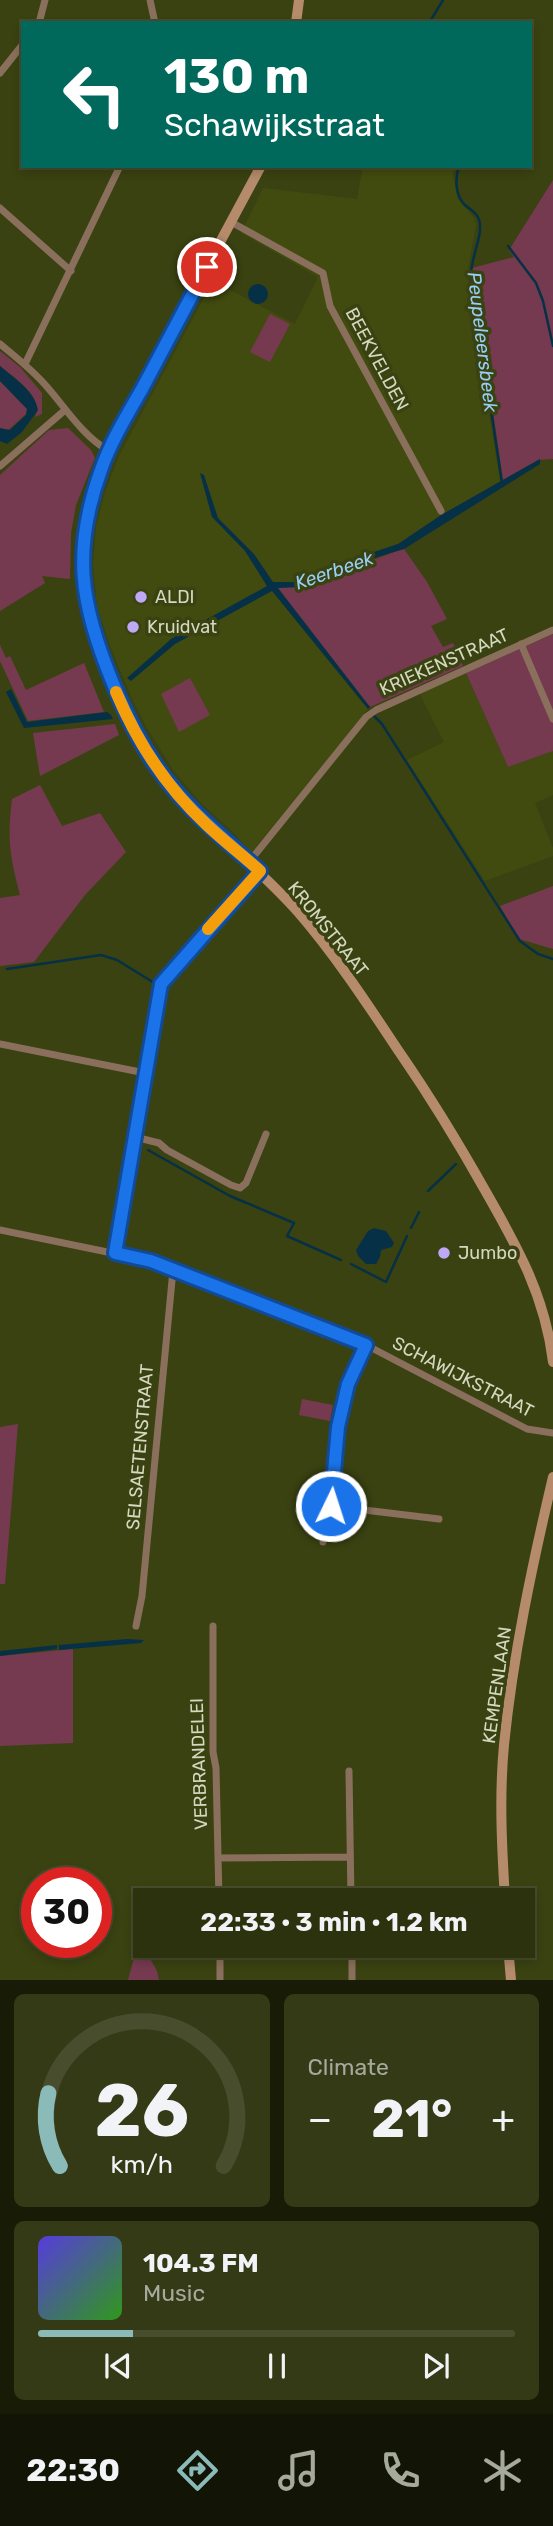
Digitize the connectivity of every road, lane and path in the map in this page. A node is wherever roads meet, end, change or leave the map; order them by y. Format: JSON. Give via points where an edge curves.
{"nodes":[{"id":1,"x":45,"y":0,"type":"edge"},
{"id":2,"x":150,"y":0,"type":"edge"},
{"id":3,"x":299,"y":0,"type":"edge"},
{"id":4,"x":40,"y":21,"type":"edge"},
{"id":5,"x":155,"y":21,"type":"edge"},
{"id":6,"x":296,"y":21,"type":"edge"},
{"id":7,"x":21,"y":47,"type":"edge"},
{"id":8,"x":0,"y":73,"type":"edge"},
{"id":9,"x":119,"y":168,"type":"edge"},
{"id":10,"x":260,"y":168,"type":"edge"},
{"id":11,"x":0,"y":208,"type":"edge"},
{"id":12,"x":232,"y":222,"type":"junction"},
{"id":13,"x":71,"y":271,"type":"junction"},
{"id":14,"x":0,"y":344,"type":"edge"},
{"id":15,"x":25,"y":364,"type":"junction"},
{"id":16,"x":65,"y":410,"type":"junction"},
{"id":17,"x":109,"y":451,"type":"junction"},
{"id":18,"x":0,"y":466,"type":"edge"},
{"id":19,"x":441,"y":511,"type":"dead end"},
{"id":20,"x":553,"y":630,"type":"edge"},
{"id":21,"x":521,"y":644,"type":"junction"},
{"id":22,"x":553,"y":719,"type":"edge"},
{"id":23,"x":249,"y":862,"type":"junction"},
{"id":24,"x":260,"y":871,"type":"junction"},
{"id":25,"x":0,"y":1044,"type":"edge"},
{"id":26,"x":145,"y":1073,"type":"junction"},
{"id":27,"x":267,"y":1134,"type":"dead end"},
{"id":28,"x":135,"y":1137,"type":"junction"},
{"id":29,"x":0,"y":1230,"type":"edge"},
{"id":30,"x":115,"y":1253,"type":"junction"},
{"id":31,"x":173,"y":1270,"type":"junction"},
{"id":32,"x":552,"y":1343,"type":"edge"},
{"id":33,"x":366,"y":1345,"type":"junction"},
{"id":34,"x":553,"y":1362,"type":"edge"},
{"id":35,"x":553,"y":1433,"type":"edge"},
{"id":36,"x":553,"y":1477,"type":"edge"},
{"id":37,"x":331,"y":1506,"type":"junction"},
{"id":38,"x":439,"y":1519,"type":"dead end"},
{"id":39,"x":323,"y":1542,"type":"dead end"},
{"id":40,"x":136,"y":1626,"type":"dead end"},
{"id":41,"x":213,"y":1626,"type":"dead end"},
{"id":42,"x":349,"y":1771,"type":"dead end"},
{"id":43,"x":351,"y":1857,"type":"junction"},
{"id":44,"x":218,"y":1858,"type":"junction"},
{"id":45,"x":219,"y":1888,"type":"edge"},
{"id":46,"x":351,"y":1888,"type":"edge"},
{"id":47,"x":504,"y":1888,"type":"edge"},
{"id":48,"x":219,"y":1958,"type":"edge"},
{"id":49,"x":352,"y":1958,"type":"edge"},
{"id":50,"x":509,"y":1958,"type":"edge"},
{"id":51,"x":220,"y":1980,"type":"edge"},
{"id":52,"x":352,"y":1980,"type":"edge"},
{"id":53,"x":512,"y":1980,"type":"edge"}],
"edges":[{"from":1,"to":4,"type":"street"},
{"from":2,"to":5,"type":"street"},
{"from":3,"to":6,"type":"main road"},
{"from":7,"to":8,"type":"street"},
{"from":9,"to":13,"type":"street"},
{"from":10,"to":12,"type":"main road","name":"KROMSTRAAT"},
{"from":11,"to":13,"type":"street"},
{"from":12,"to":17,"type":"main road","name":"KROMSTRAAT"},
{"from":12,"to":19,"type":"street","name":"BEEKVELDEN","via":[[323,273],[330,306]]},
{"from":13,"to":15,"type":"street"},
{"from":14,"to":15,"type":"street"},
{"from":15,"to":16,"type":"street"},
{"from":16,"to":17,"type":"street"},
{"from":16,"to":18,"type":"street"},
{"from":17,"to":23,"type":"main road","name":"KROMSTRAAT","via":[[89,507],[82,550],[84,593],[99,651],[159,770],[205,823]]},
{"from":20,"to":21,"type":"street","name":"KRIEKENSTRAAT"},
{"from":21,"to":22,"type":"street"},
{"from":21,"to":23,"type":"street","name":"KRIEKENSTRAAT","via":[[366,718]]},
{"from":23,"to":24,"type":"main road","name":"KROMSTRAAT"},
{"from":24,"to":26,"type":"street","via":[[161,984]]},
{"from":24,"to":32,"type":"main road","name":"KROMSTRAAT","via":[[338,963],[463,1151],[523,1256]]},
{"from":25,"to":26,"type":"street"},
{"from":26,"to":28,"type":"street"},
{"from":27,"to":28,"type":"street","via":[[247,1183],[240,1188],[159,1143]]},
{"from":28,"to":30,"type":"street"},
{"from":29,"to":30,"type":"street","name":"SCHAWIJKSTRAAT"},
{"from":30,"to":31,"type":"street","name":"SCHAWIJKSTRAAT"},
{"from":31,"to":33,"type":"street","name":"SCHAWIJKSTRAAT"},
{"from":31,"to":40,"type":"street","name":"SELSAETENSTRAAT"},
{"from":32,"to":34,"type":"main road"},
{"from":33,"to":35,"type":"street","name":"SCHAWIJKSTRAAT","via":[[527,1429]]},
{"from":33,"to":37,"type":"street","via":[[348,1384],[338,1427]]},
{"from":36,"to":47,"type":"main road","name":"KEMPENLAAN","via":[[527,1590],[504,1748]]},
{"from":37,"to":38,"type":"street"},
{"from":37,"to":39,"type":"street"},
{"from":41,"to":44,"type":"street","name":"VERBRANDELEI"},
{"from":42,"to":43,"type":"street"},
{"from":43,"to":44,"type":"street"},
{"from":43,"to":46,"type":"street"},
{"from":44,"to":45,"type":"street","name":"VERBRANDELEI"},
{"from":48,"to":51,"type":"street"},
{"from":49,"to":52,"type":"street"},
{"from":50,"to":53,"type":"main road"}]}
